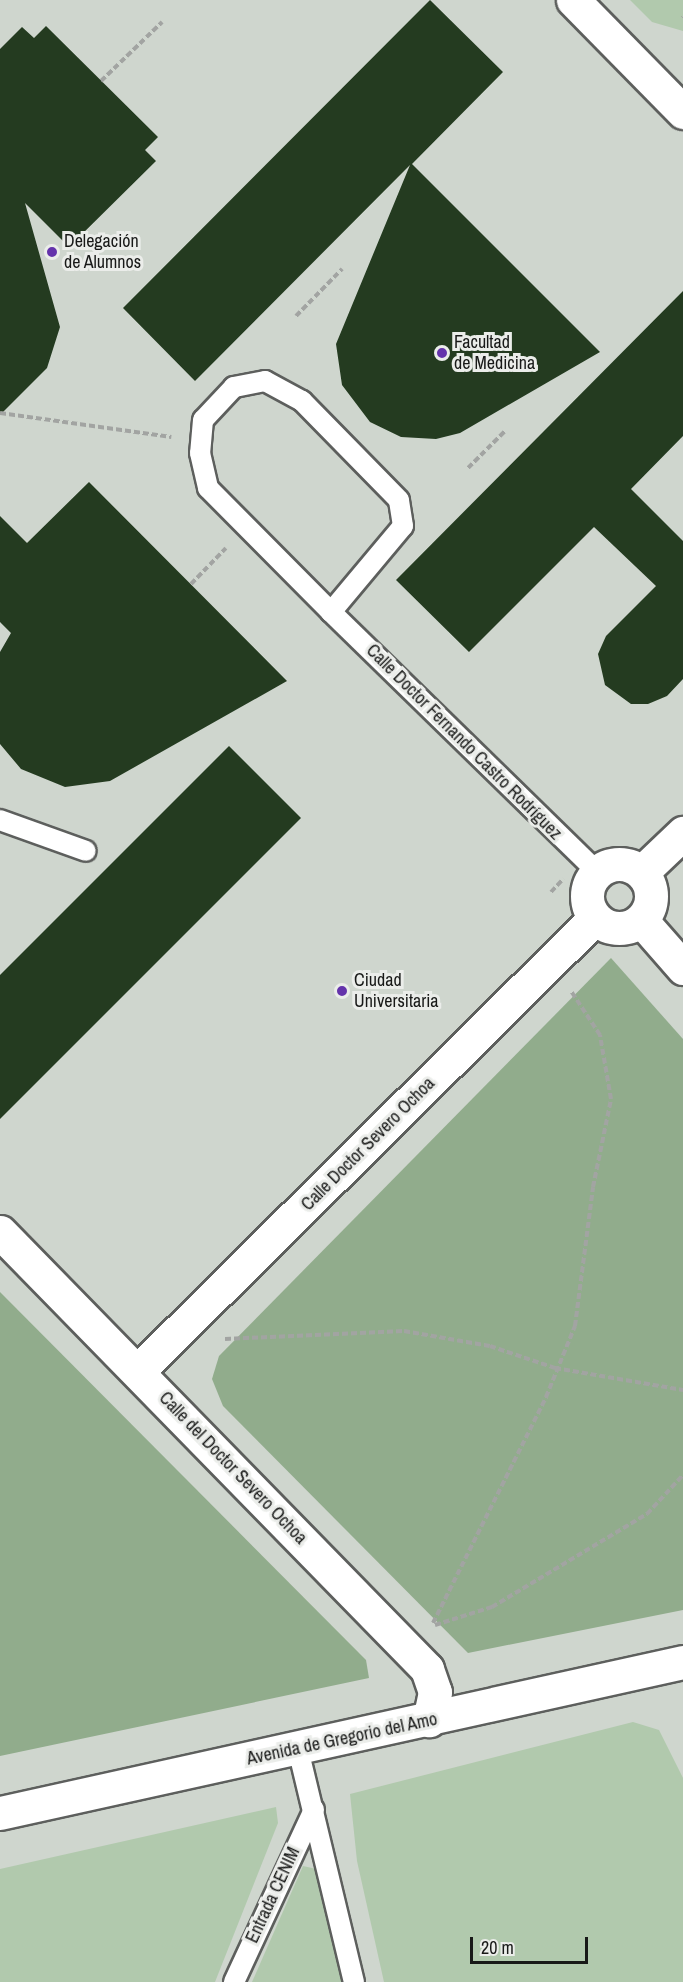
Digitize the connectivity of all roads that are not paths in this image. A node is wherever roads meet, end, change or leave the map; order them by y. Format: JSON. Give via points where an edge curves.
{"nodes":[{"id":1,"x":573,"y":0,"type":"edge"},
{"id":2,"x":683,"y":112,"type":"edge"},
{"id":3,"x":331,"y":612,"type":"junction"},
{"id":4,"x":0,"y":820,"type":"edge"},
{"id":5,"x":683,"y":833,"type":"edge"},
{"id":6,"x":86,"y":851,"type":"dead end"},
{"id":7,"x":597,"y":872,"type":"junction"},
{"id":8,"x":642,"y":872,"type":"junction"},
{"id":9,"x":596,"y":918,"type":"junction"},
{"id":10,"x":641,"y":920,"type":"junction"},
{"id":11,"x":683,"y":968,"type":"edge"},
{"id":12,"x":0,"y":1232,"type":"edge"},
{"id":13,"x":139,"y":1370,"type":"junction"},
{"id":14,"x":683,"y":1662,"type":"edge"},
{"id":15,"x":429,"y":1720,"type":"junction"},
{"id":16,"x":298,"y":1749,"type":"junction"},
{"id":17,"x":314,"y":1810,"type":"junction"},
{"id":18,"x":0,"y":1813,"type":"edge"},
{"id":19,"x":234,"y":1982,"type":"edge"},
{"id":20,"x":354,"y":1982,"type":"edge"}],
"edges":[{"from":1,"to":2,"type":"street"},
{"from":3,"to":3,"type":"lane","name":"Calle Doctor Fernando Castro Rodríguez","via":[[208,488],[200,453],[203,420],[234,387],[265,381],[302,401],[399,500],[403,526]]},
{"from":3,"to":7,"type":"lane","name":"Calle Doctor Fernando Castro Rodríguez"},
{"from":4,"to":6,"type":"lane"},
{"from":5,"to":8,"type":"street"},
{"from":7,"to":8,"type":"street","via":[[625,864]]},
{"from":7,"to":9,"type":"street","via":[[587,900]]},
{"from":8,"to":10,"type":"street","via":[[651,902]]},
{"from":9,"to":10,"type":"street","via":[[613,928]]},
{"from":9,"to":13,"type":"street","name":"Calle Doctor Severo Ochoa"},
{"from":10,"to":11,"type":"street"},
{"from":12,"to":13,"type":"street","name":"Calle del Doctor Severo Ochoa"},
{"from":13,"to":15,"type":"street","name":"Calle del Doctor Severo Ochoa","via":[[427,1669],[435,1692]]},
{"from":14,"to":15,"type":"street","name":"Avenida de Gregorio del Amo"},
{"from":15,"to":16,"type":"street","name":"Avenida de Gregorio del Amo"},
{"from":16,"to":17,"type":"lane","name":"Entrada CENIM"},
{"from":16,"to":18,"type":"street","name":"Avenida de Gregorio del Amo"},
{"from":17,"to":19,"type":"lane","name":"Entrada CENIM"},
{"from":17,"to":20,"type":"lane","name":"Entrada CENIM"}]}
